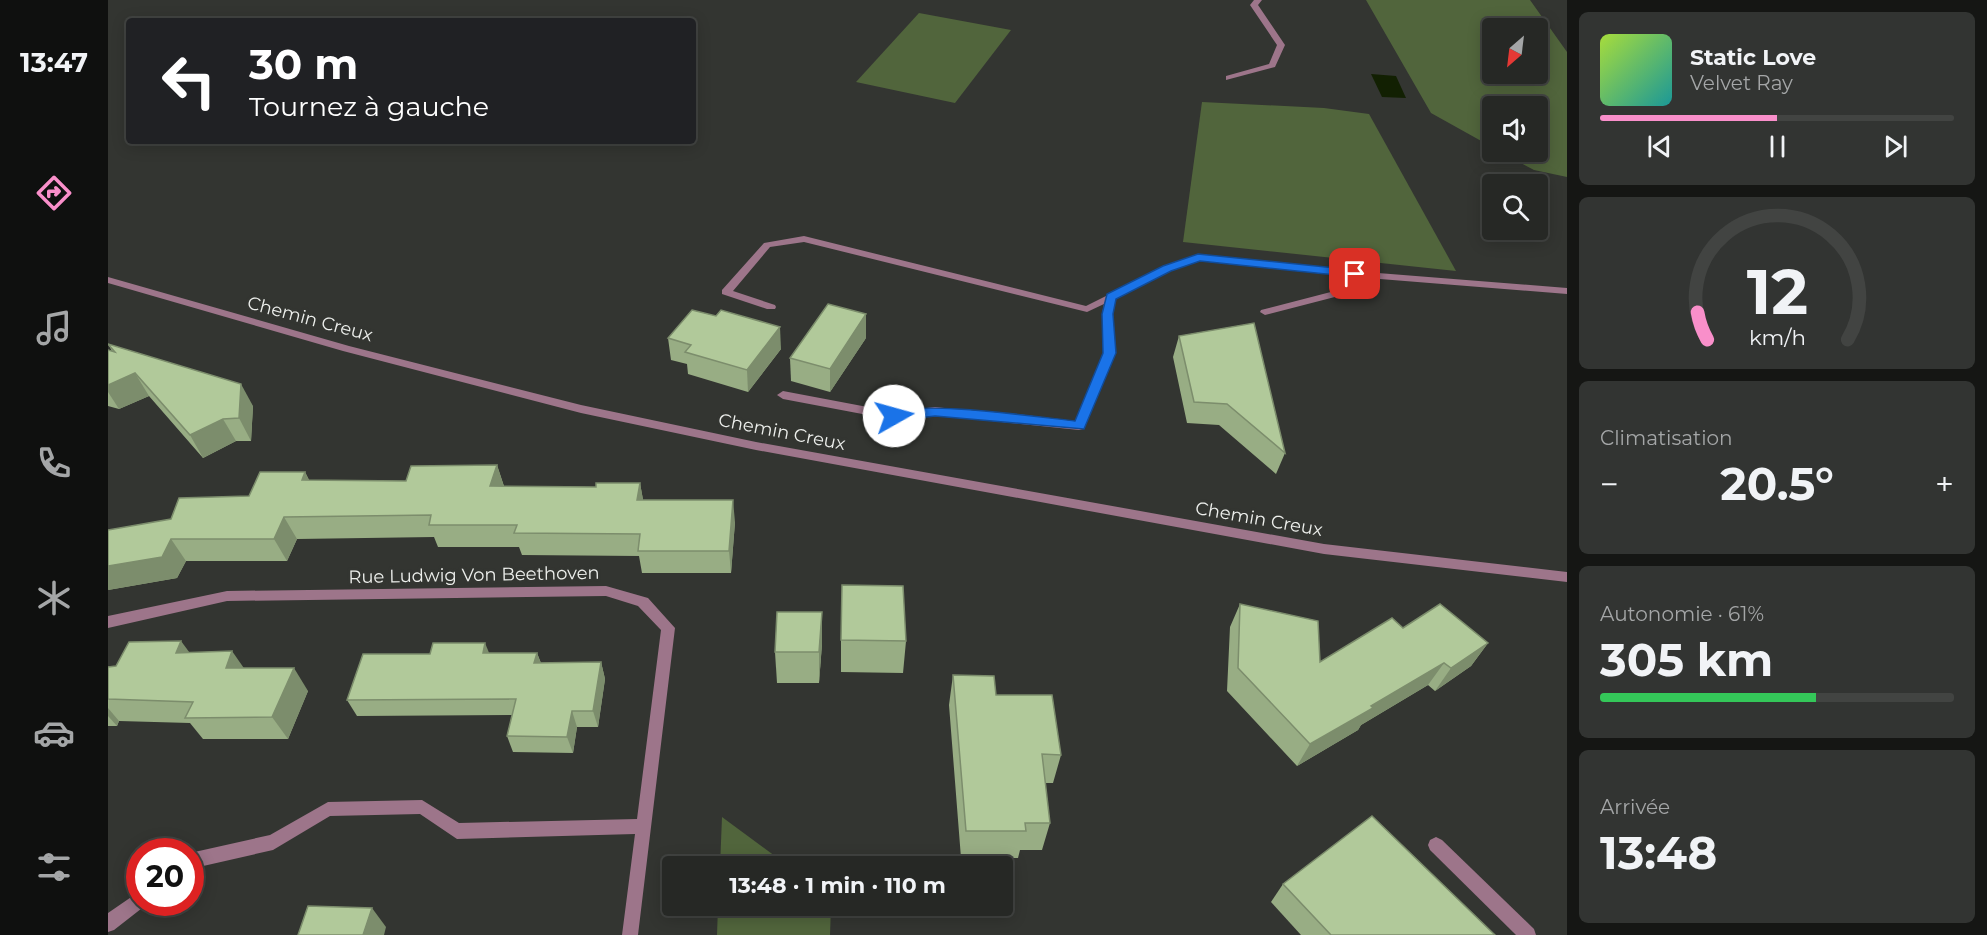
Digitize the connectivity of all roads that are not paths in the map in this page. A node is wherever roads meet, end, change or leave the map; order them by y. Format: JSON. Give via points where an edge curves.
{"nodes":[{"id":1,"x":1258,"y":0,"type":"edge"},
{"id":2,"x":1229,"y":78,"type":"dead end"},
{"id":3,"x":1378,"y":276,"type":"junction"},
{"id":4,"x":108,"y":280,"type":"edge"},
{"id":5,"x":1567,"y":291,"type":"edge"},
{"id":6,"x":1111,"y":297,"type":"junction"},
{"id":7,"x":771,"y":307,"type":"dead end"},
{"id":8,"x":1265,"y":312,"type":"dead end"},
{"id":9,"x":783,"y":395,"type":"dead end"},
{"id":10,"x":1567,"y":577,"type":"edge"},
{"id":11,"x":108,"y":622,"type":"edge"},
{"id":12,"x":643,"y":826,"type":"junction"},
{"id":13,"x":1436,"y":844,"type":"dead end"},
{"id":14,"x":204,"y":858,"type":"edge"},
{"id":15,"x":126,"y":909,"type":"edge"},
{"id":16,"x":108,"y":924,"type":"edge"},
{"id":17,"x":630,"y":935,"type":"edge"},
{"id":18,"x":1528,"y":935,"type":"edge"}],
"edges":[{"from":1,"to":2,"type":"street","via":[[1254,4],[1281,45],[1272,65]]},
{"from":3,"to":5,"type":"street"},
{"from":3,"to":6,"type":"street","via":[[1198,257]]},
{"from":3,"to":8,"type":"street","via":[[1354,289]]},
{"from":4,"to":10,"type":"street","name":"Chemin Creux","via":[[347,349],[559,403],[756,446],[1324,549]]},
{"from":6,"to":7,"type":"street","via":[[1087,309],[804,240],[767,245],[726,292]]},
{"from":6,"to":9,"type":"street","via":[[1107,314],[1110,353],[1079,426],[935,411],[894,416]]},
{"from":11,"to":12,"type":"street","name":"Rue Ludwig Von Beethoven","via":[[227,596],[606,591],[643,602],[668,628]]},
{"from":12,"to":14,"type":"street","via":[[457,831],[422,807],[328,809],[273,842]]},
{"from":12,"to":17,"type":"street"},
{"from":13,"to":18,"type":"street"},
{"from":15,"to":16,"type":"street"}]}
